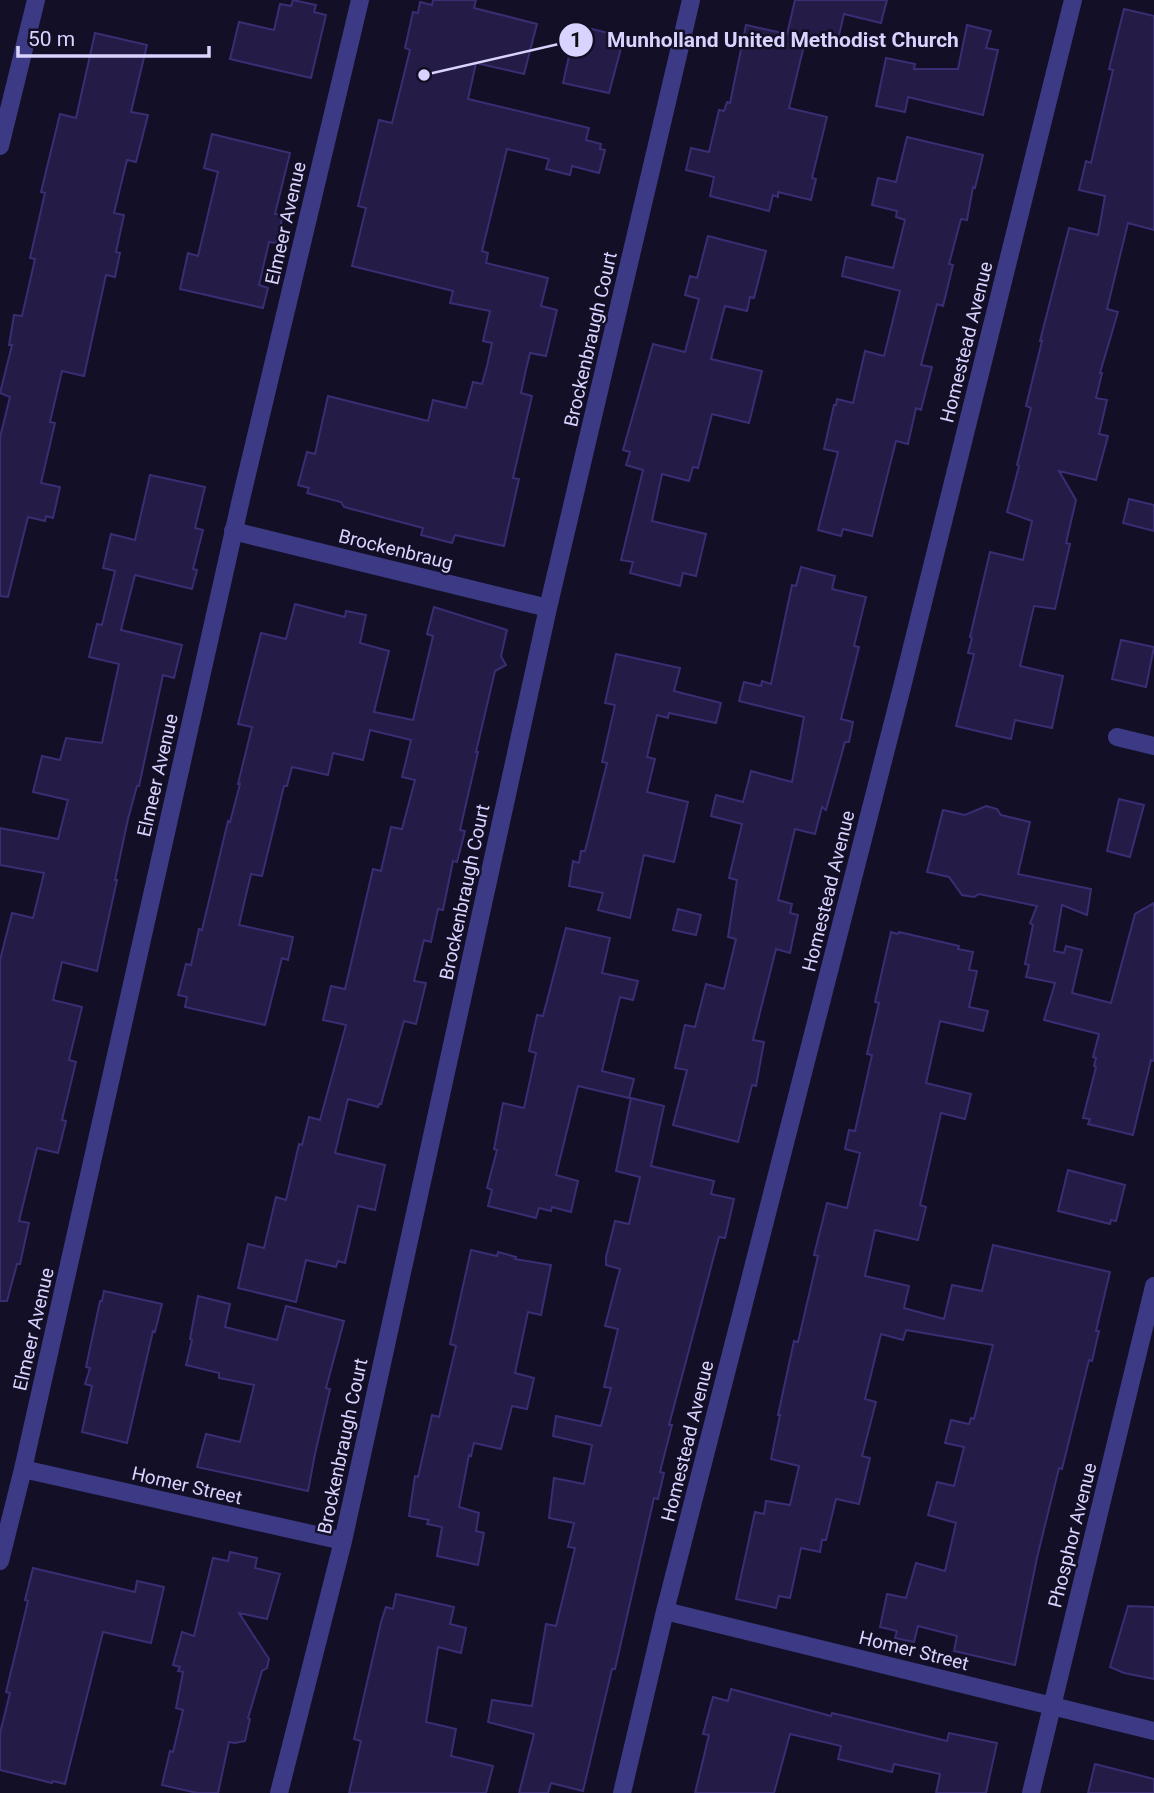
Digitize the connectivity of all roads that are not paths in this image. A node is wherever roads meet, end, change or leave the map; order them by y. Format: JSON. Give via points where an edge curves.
{"nodes":[{"id":1,"x":36,"y":0,"type":"edge"},
{"id":2,"x":360,"y":0,"type":"edge"},
{"id":3,"x":691,"y":0,"type":"edge"},
{"id":4,"x":1073,"y":0,"type":"edge"},
{"id":5,"x":0,"y":146,"type":"edge"},
{"id":6,"x":233,"y":531,"type":"junction"},
{"id":7,"x":548,"y":608,"type":"junction"},
{"id":8,"x":1117,"y":737,"type":"dead end"},
{"id":9,"x":1154,"y":746,"type":"edge"},
{"id":10,"x":1154,"y":1286,"type":"edge"},
{"id":11,"x":23,"y":1469,"type":"junction"},
{"id":12,"x":343,"y":1541,"type":"junction"},
{"id":13,"x":0,"y":1561,"type":"edge"},
{"id":14,"x":665,"y":1611,"type":"junction"},
{"id":15,"x":1052,"y":1705,"type":"junction"},
{"id":16,"x":1154,"y":1731,"type":"edge"},
{"id":17,"x":279,"y":1793,"type":"edge"},
{"id":18,"x":622,"y":1793,"type":"edge"},
{"id":19,"x":1031,"y":1793,"type":"edge"}],
"edges":[{"from":1,"to":5,"type":"street"},
{"from":2,"to":6,"type":"street","name":"Elmeer Avenue"},
{"from":3,"to":7,"type":"street","name":"Brockenbraugh Court"},
{"from":4,"to":14,"type":"street","name":"Homestead Avenue"},
{"from":6,"to":7,"type":"street","name":"Brockenbraug"},
{"from":6,"to":11,"type":"street","name":"Elmeer Avenue"},
{"from":7,"to":12,"type":"street","name":"Brockenbraugh Court"},
{"from":8,"to":9,"type":"street"},
{"from":10,"to":15,"type":"street","name":"Phosphor Avenue"},
{"from":11,"to":12,"type":"street","name":"Homer Street"},
{"from":11,"to":13,"type":"street","name":"Elmeer Avenue"},
{"from":12,"to":17,"type":"street","name":"Brockenbraugh Court"},
{"from":14,"to":15,"type":"street","name":"Homer Street"},
{"from":14,"to":18,"type":"street","name":"Homestead Avenue"},
{"from":15,"to":16,"type":"street","name":"Homer Street"},
{"from":15,"to":19,"type":"street","name":"Phosphor Avenue"}]}
